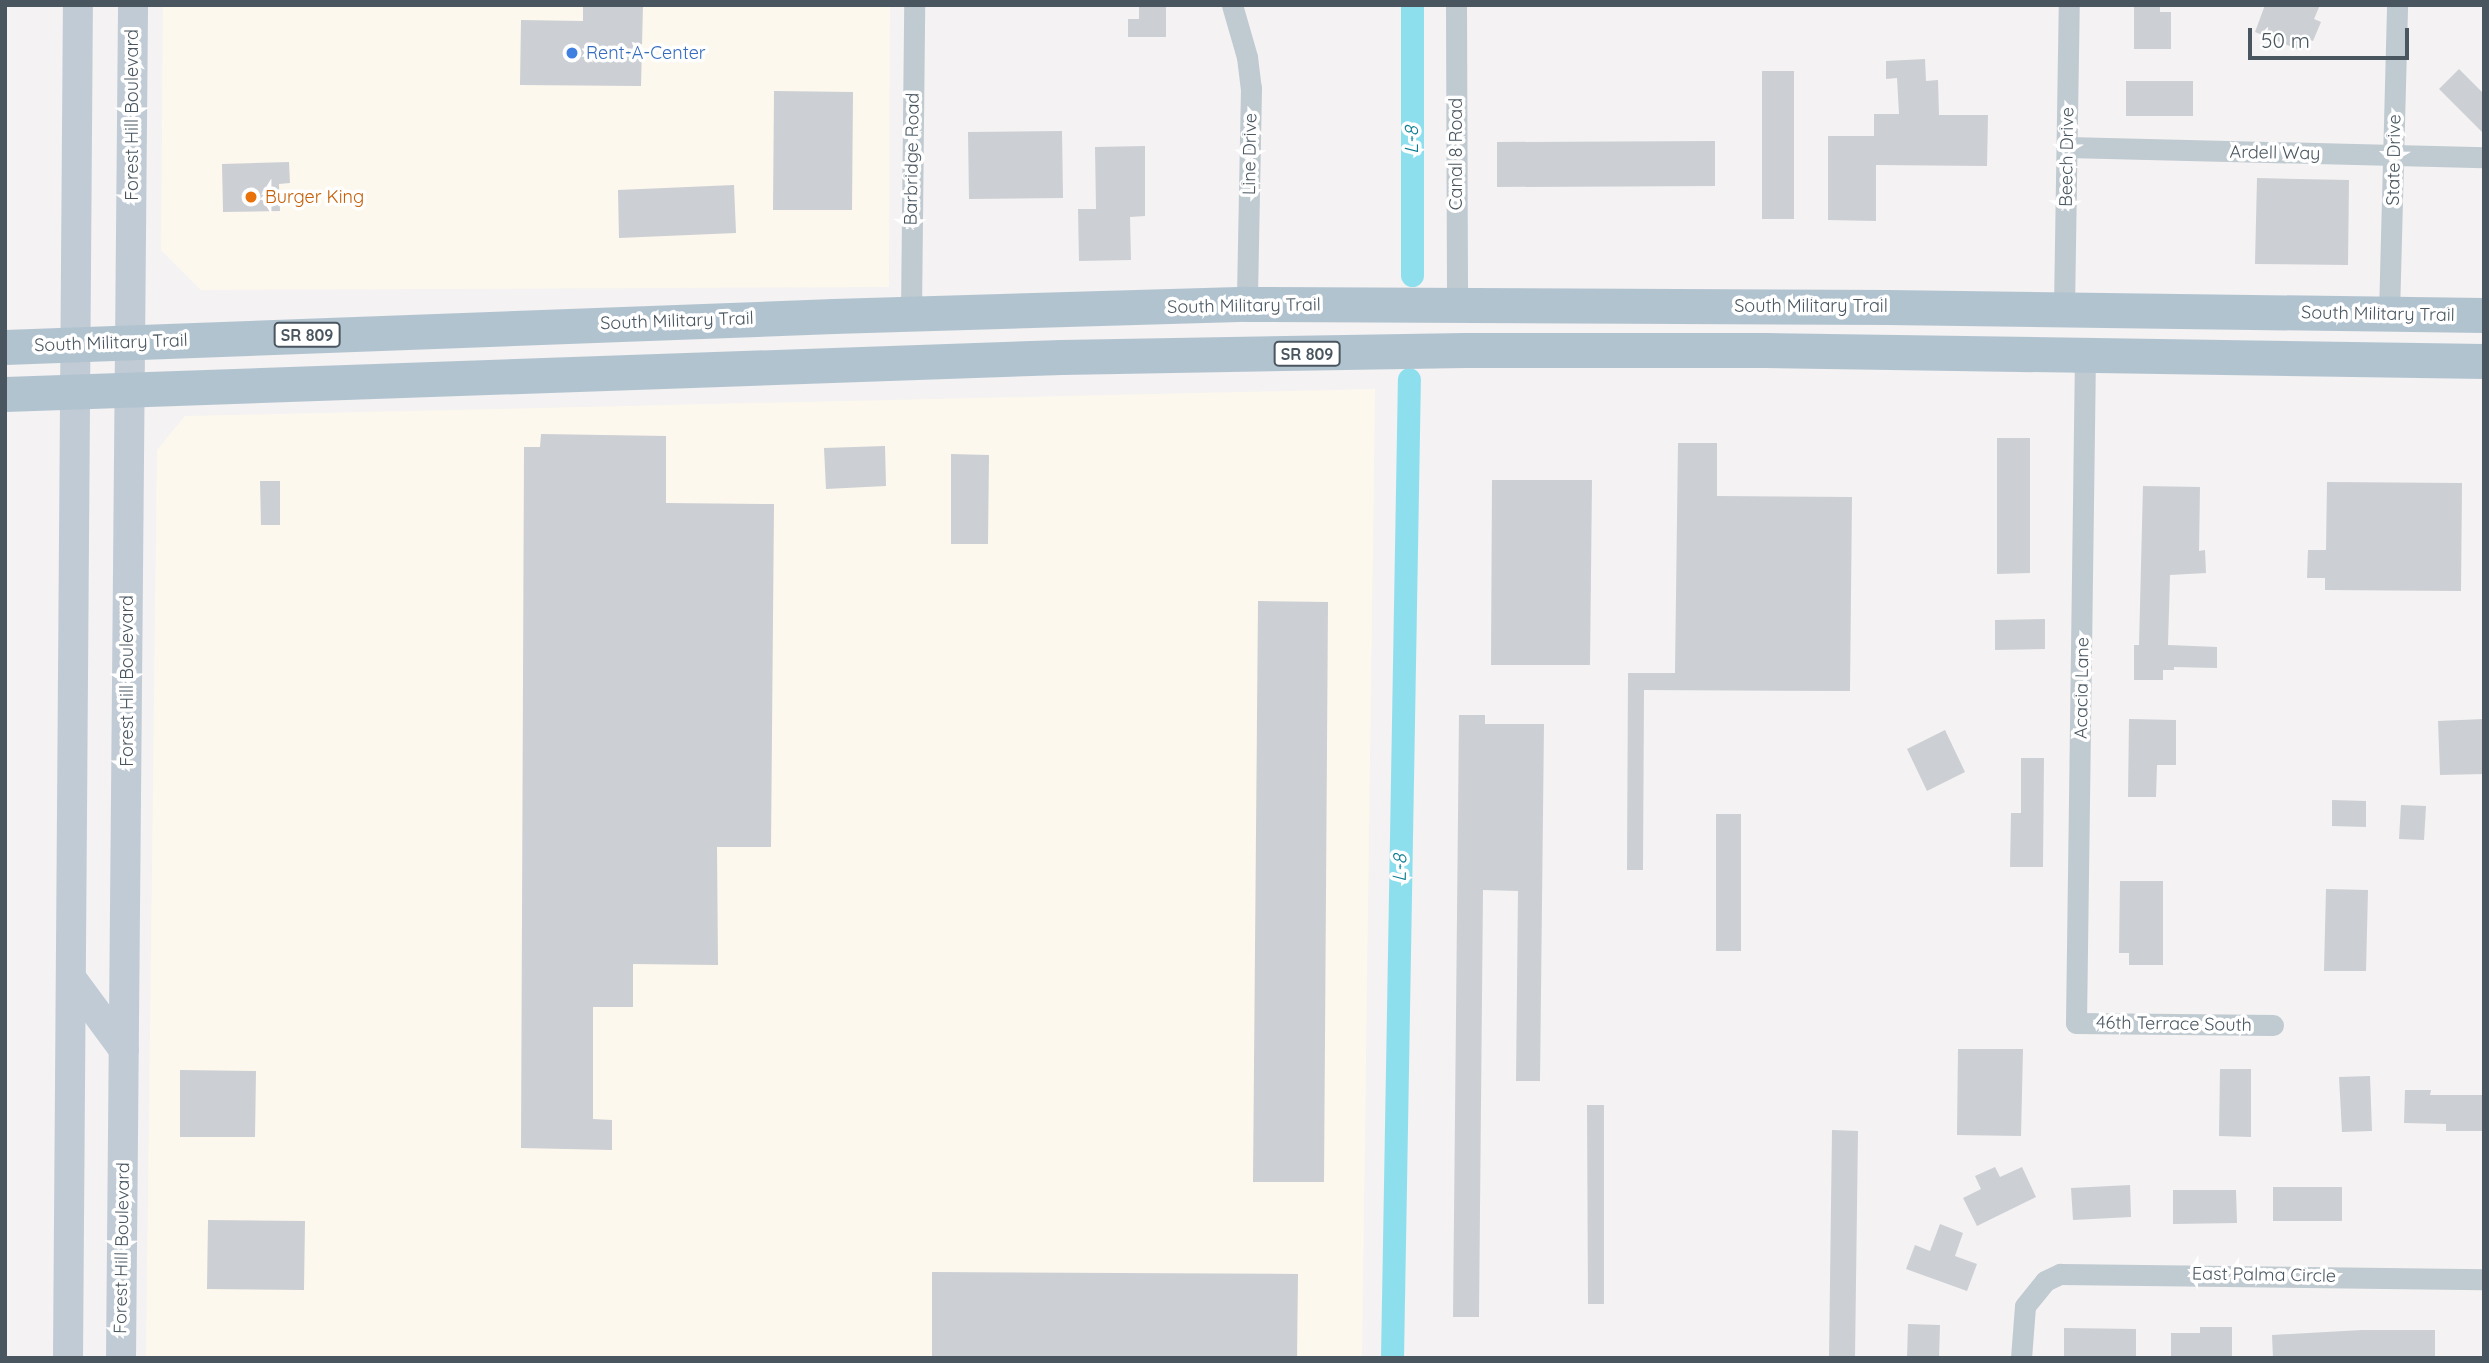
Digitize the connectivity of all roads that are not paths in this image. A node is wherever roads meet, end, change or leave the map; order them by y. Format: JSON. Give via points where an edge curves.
{"nodes":[{"id":1,"x":78,"y":5,"type":"edge"},
{"id":2,"x":133,"y":5,"type":"edge"},
{"id":3,"x":914,"y":5,"type":"edge"},
{"id":4,"x":1232,"y":5,"type":"edge"},
{"id":5,"x":1455,"y":5,"type":"edge"},
{"id":6,"x":2069,"y":5,"type":"edge"},
{"id":7,"x":2397,"y":5,"type":"edge"},
{"id":8,"x":2067,"y":148,"type":"junction"},
{"id":9,"x":2395,"y":155,"type":"junction"},
{"id":10,"x":2484,"y":157,"type":"edge"},
{"id":11,"x":1457,"y":303,"type":"junction"},
{"id":12,"x":1247,"y":304,"type":"junction"},
{"id":13,"x":1335,"y":304,"type":"junction"},
{"id":14,"x":2064,"y":309,"type":"junction"},
{"id":15,"x":1026,"y":311,"type":"junction"},
{"id":16,"x":911,"y":313,"type":"junction"},
{"id":17,"x":2354,"y":314,"type":"junction"},
{"id":18,"x":2389,"y":314,"type":"junction"},
{"id":19,"x":2484,"y":315,"type":"edge"},
{"id":20,"x":130,"y":343,"type":"junction"},
{"id":21,"x":76,"y":345,"type":"junction"},
{"id":22,"x":5,"y":347,"type":"edge"},
{"id":23,"x":1765,"y":350,"type":"junction"},
{"id":24,"x":2085,"y":354,"type":"junction"},
{"id":25,"x":1061,"y":357,"type":"junction"},
{"id":26,"x":2484,"y":361,"type":"edge"},
{"id":27,"x":715,"y":368,"type":"junction"},
{"id":28,"x":130,"y":389,"type":"junction"},
{"id":29,"x":76,"y":391,"type":"junction"},
{"id":30,"x":5,"y":394,"type":"edge"},
{"id":31,"x":71,"y":978,"type":"junction"},
{"id":32,"x":2076,"y":1023,"type":"joint"},
{"id":33,"x":2273,"y":1025,"type":"dead end"},
{"id":34,"x":124,"y":1050,"type":"junction"},
{"id":35,"x":2484,"y":1279,"type":"edge"},
{"id":36,"x":68,"y":1358,"type":"edge"},
{"id":37,"x":121,"y":1358,"type":"edge"},
{"id":38,"x":2021,"y":1358,"type":"edge"}],
"edges":[{"from":1,"to":21,"type":"main road"},
{"from":2,"to":20,"type":"main road","name":"Forest Hill Boulevard"},
{"from":3,"to":16,"type":"street","name":"Barbridge Road"},
{"from":4,"to":12,"type":"street","name":"Line Drive","via":[[1251,88]]},
{"from":5,"to":11,"type":"street","name":"Canal 8 Road"},
{"from":6,"to":8,"type":"street","name":"Beech Drive"},
{"from":7,"to":9,"type":"street","name":"State Drive"},
{"from":8,"to":9,"type":"street","name":"Ardell Way"},
{"from":8,"to":14,"type":"street","name":"Beech Drive"},
{"from":9,"to":10,"type":"street","name":"Ardell Way"},
{"from":9,"to":18,"type":"street","name":"State Drive"},
{"from":11,"to":13,"type":"main road","name":"South Military Trail","number":"SR 809"},
{"from":11,"to":14,"type":"main road","name":"South Military Trail","number":"SR 809"},
{"from":12,"to":13,"type":"main road","name":"South Military Trail","number":"SR 809"},
{"from":12,"to":15,"type":"main road","name":"South Military Trail","number":"SR 809"},
{"from":13,"to":25,"type":"main road","via":[[1301,323],[1093,331],[1076,336]]},
{"from":14,"to":17,"type":"main road","name":"South Military Trail","number":"SR 809"},
{"from":14,"to":23,"type":"main road","via":[[2053,326],[2036,332],[1849,334],[1814,337]]},
{"from":15,"to":16,"type":"main road","name":"South Military Trail","number":"SR 809"},
{"from":15,"to":27,"type":"main road","via":[[1016,331],[993,339],[768,346]]},
{"from":16,"to":20,"type":"main road","name":"South Military Trail","number":"SR 809"},
{"from":17,"to":18,"type":"main road","name":"South Military Trail","number":"SR 809"},
{"from":17,"to":24,"type":"main road","via":[[2287,331],[2125,330],[2098,340]]},
{"from":18,"to":19,"type":"main road","name":"South Military Trail","number":"SR 809"},
{"from":20,"to":21,"type":"main road","name":"South Military Trail","number":"SR 809"},
{"from":20,"to":28,"type":"main road","name":"Forest Hill Boulevard"},
{"from":21,"to":22,"type":"main road","name":"South Military Trail","number":"SR 809"},
{"from":21,"to":29,"type":"main road"},
{"from":23,"to":24,"type":"main road","number":"SR 809"},
{"from":23,"to":25,"type":"main road","number":"SR 809"},
{"from":24,"to":26,"type":"main road","number":"SR 809"},
{"from":24,"to":32,"type":"street","name":"Acacia Lane"},
{"from":25,"to":27,"type":"main road","number":"SR 809"},
{"from":27,"to":28,"type":"main road","number":"SR 809"},
{"from":28,"to":29,"type":"main road","number":"SR 809"},
{"from":28,"to":34,"type":"main road","name":"Forest Hill Boulevard"},
{"from":29,"to":30,"type":"main road","number":"SR 809"},
{"from":29,"to":31,"type":"main road"},
{"from":31,"to":34,"type":"main road"},
{"from":31,"to":36,"type":"main road"},
{"from":32,"to":33,"type":"street","name":"46th Terrace South"},
{"from":34,"to":37,"type":"main road","name":"Forest Hill Boulevard"},
{"from":35,"to":38,"type":"street","name":"East Palma Circle","via":[[2077,1271],[2045,1281],[2025,1306]]}]}
